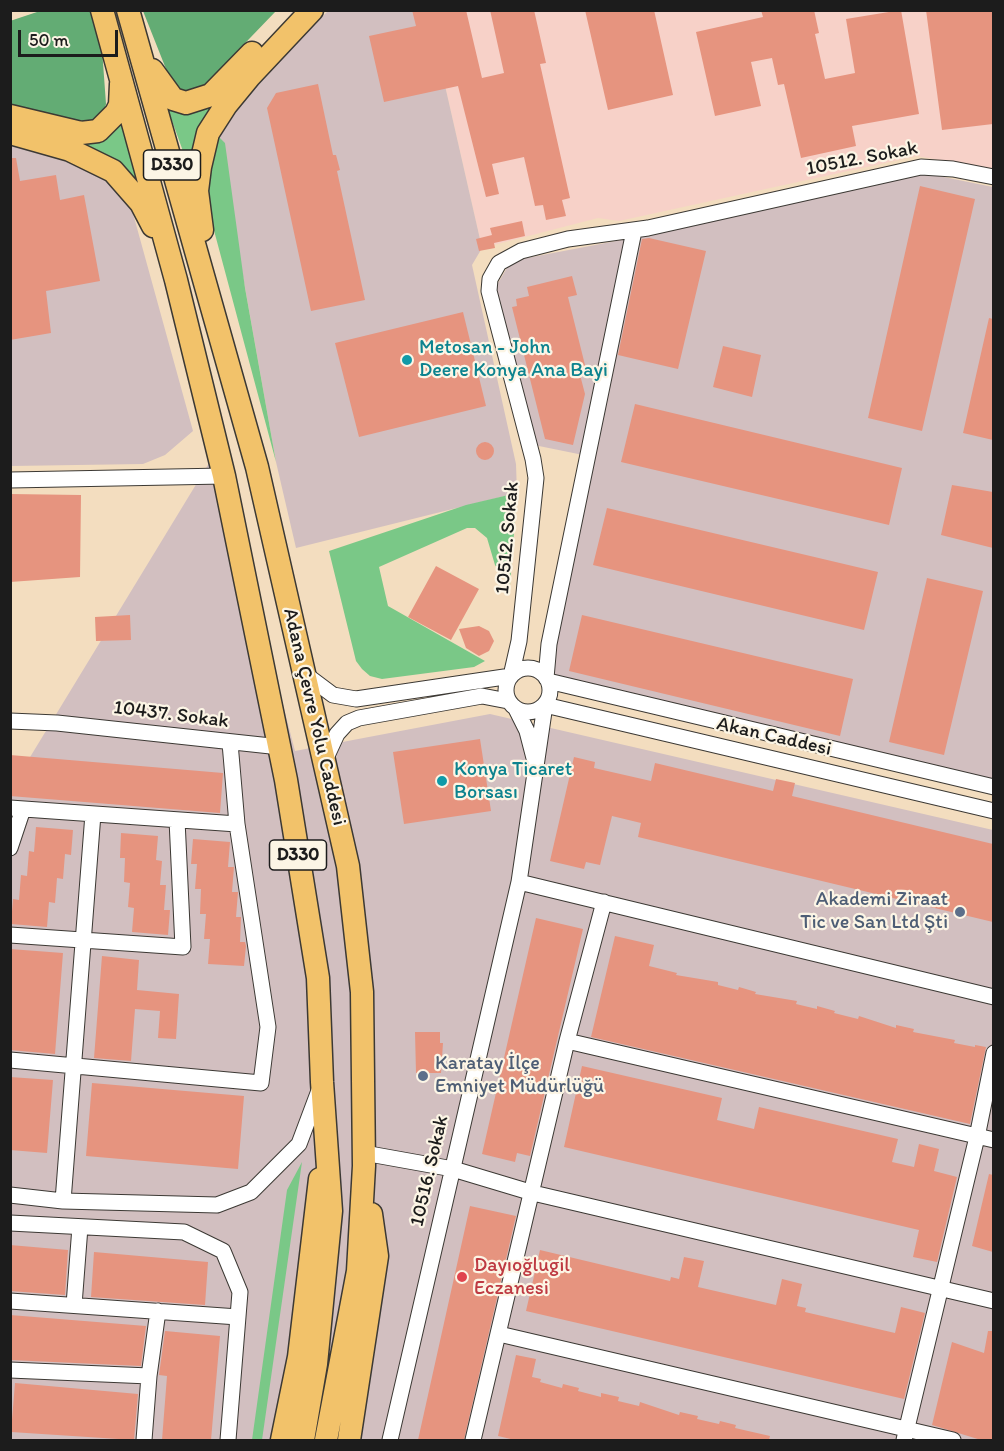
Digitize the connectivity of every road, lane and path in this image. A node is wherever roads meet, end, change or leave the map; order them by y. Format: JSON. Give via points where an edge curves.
{"nodes":[{"id":1,"x":102,"y":10,"type":"edge"},
{"id":2,"x":128,"y":10,"type":"edge"},
{"id":3,"x":293,"y":10,"type":"edge"},
{"id":4,"x":312,"y":10,"type":"edge"},
{"id":5,"x":140,"y":52,"type":"junction"},
{"id":6,"x":122,"y":76,"type":"junction"},
{"id":7,"x":10,"y":116,"type":"edge"},
{"id":8,"x":10,"y":133,"type":"edge"},
{"id":9,"x":993,"y":177,"type":"edge"},
{"id":10,"x":633,"y":231,"type":"junction"},
{"id":11,"x":176,"y":280,"type":"junction"},
{"id":12,"x":216,"y":320,"type":"junction"},
{"id":13,"x":225,"y":476,"type":"junction"},
{"id":14,"x":10,"y":480,"type":"edge"},
{"id":15,"x":305,"y":674,"type":"junction"},
{"id":16,"x":511,"y":676,"type":"junction"},
{"id":17,"x":547,"y":679,"type":"junction"},
{"id":18,"x":512,"y":705,"type":"junction"},
{"id":19,"x":545,"y":705,"type":"junction"},
{"id":20,"x":10,"y":712,"type":"edge"},
{"id":21,"x":10,"y":721,"type":"edge"},
{"id":22,"x":57,"y":723,"type":"junction"},
{"id":23,"x":230,"y":743,"type":"junction"},
{"id":24,"x":280,"y":747,"type":"junction"},
{"id":25,"x":325,"y":760,"type":"junction"},
{"id":26,"x":536,"y":770,"type":"junction"},
{"id":27,"x":993,"y":787,"type":"edge"},
{"id":28,"x":17,"y":809,"type":"edge"},
{"id":29,"x":993,"y":811,"type":"edge"},
{"id":30,"x":93,"y":814,"type":"junction"},
{"id":31,"x":177,"y":820,"type":"junction"},
{"id":32,"x":237,"y":824,"type":"junction"},
{"id":33,"x":10,"y":848,"type":"edge"},
{"id":34,"x":519,"y":882,"type":"junction"},
{"id":35,"x":604,"y":902,"type":"junction"},
{"id":36,"x":10,"y":935,"type":"edge"},
{"id":37,"x":84,"y":939,"type":"junction"},
{"id":38,"x":993,"y":997,"type":"edge"},
{"id":39,"x":567,"y":1041,"type":"junction"},
{"id":40,"x":993,"y":1053,"type":"edge"},
{"id":41,"x":10,"y":1060,"type":"edge"},
{"id":42,"x":74,"y":1065,"type":"junction"},
{"id":43,"x":322,"y":1082,"type":"junction"},
{"id":44,"x":977,"y":1137,"type":"junction"},
{"id":45,"x":993,"y":1140,"type":"edge"},
{"id":46,"x":326,"y":1142,"type":"junction"},
{"id":47,"x":364,"y":1160,"type":"junction"},
{"id":48,"x":453,"y":1169,"type":"junction"},
{"id":49,"x":533,"y":1193,"type":"junction"},
{"id":50,"x":10,"y":1195,"type":"edge"},
{"id":51,"x":63,"y":1201,"type":"junction"},
{"id":52,"x":10,"y":1223,"type":"edge"},
{"id":53,"x":80,"y":1227,"type":"junction"},
{"id":54,"x":941,"y":1289,"type":"junction"},
{"id":55,"x":10,"y":1301,"type":"edge"},
{"id":56,"x":993,"y":1301,"type":"edge"},
{"id":57,"x":74,"y":1305,"type":"junction"},
{"id":58,"x":158,"y":1311,"type":"junction"},
{"id":59,"x":238,"y":1317,"type":"junction"},
{"id":60,"x":499,"y":1334,"type":"junction"},
{"id":61,"x":10,"y":1370,"type":"edge"},
{"id":62,"x":149,"y":1376,"type":"junction"},
{"id":63,"x":906,"y":1435,"type":"edge"},
{"id":64,"x":144,"y":1440,"type":"edge"},
{"id":65,"x":228,"y":1440,"type":"edge"},
{"id":66,"x":282,"y":1440,"type":"edge"},
{"id":67,"x":303,"y":1440,"type":"edge"},
{"id":68,"x":326,"y":1440,"type":"edge"},
{"id":69,"x":349,"y":1440,"type":"edge"},
{"id":70,"x":390,"y":1440,"type":"edge"},
{"id":71,"x":473,"y":1440,"type":"edge"},
{"id":72,"x":952,"y":1440,"type":"edge"}],
"edges":[{"from":1,"to":6,"type":"highway","name":"Adana Çevre Yolu Caddesi","number":"D330"},
{"from":2,"to":5,"type":"highway","name":"Adana Çevre Yolu Caddesi","number":"D330"},
{"from":3,"to":5,"type":"highway","via":[[211,95],[199,100],[186,103],[173,99]]},
{"from":4,"to":12,"type":"highway","via":[[243,84],[208,133],[197,191]]},
{"from":5,"to":12,"type":"highway","name":"Adana Çevre Yolu Caddesi","number":"D330"},
{"from":6,"to":7,"type":"highway","via":[[120,105],[98,131],[81,134]]},
{"from":6,"to":11,"type":"highway","name":"Adana Çevre Yolu Caddesi","number":"D330"},
{"from":8,"to":11,"type":"highway","via":[[70,150],[113,171],[141,203]]},
{"from":9,"to":10,"type":"street","name":"10512. Sokak","via":[[921,167]]},
{"from":10,"to":16,"type":"street","name":"10512. Sokak","via":[[585,236],[520,251],[499,263],[490,279],[489,291],[536,478],[519,641]]},
{"from":10,"to":17,"type":"street","via":[[549,644]]},
{"from":11,"to":13,"type":"highway","name":"Adana Çevre Yolu Caddesi","number":"D330"},
{"from":12,"to":15,"type":"highway","name":"Adana Çevre Yolu Caddesi","number":"D330","via":[[257,467]]},
{"from":13,"to":14,"type":"street"},
{"from":13,"to":24,"type":"highway","name":"Adana Çevre Yolu Caddesi","number":"D330"},
{"from":15,"to":16,"type":"street","via":[[333,695],[356,699]]},
{"from":15,"to":25,"type":"highway","name":"Adana Çevre Yolu Caddesi","number":"D330"},
{"from":16,"to":17,"type":"street","via":[[527,668]]},
{"from":16,"to":18,"type":"street","via":[[506,686]]},
{"from":17,"to":19,"type":"street","via":[[550,691]]},
{"from":17,"to":27,"type":"street","name":"Akan Caddesi"},
{"from":18,"to":19,"type":"street","via":[[530,713]]},
{"from":18,"to":25,"type":"street","via":[[482,696],[358,718],[337,734]]},
{"from":18,"to":26,"type":"street","via":[[527,731]]},
{"from":19,"to":26,"type":"street","name":"10516. Sokak"},
{"from":19,"to":29,"type":"street","name":"Akan Caddesi"},
{"from":20,"to":22,"type":"street","name":"10437. Sokak"},
{"from":21,"to":22,"type":"street","name":"10437. Sokak"},
{"from":22,"to":23,"type":"street","name":"10437. Sokak"},
{"from":23,"to":24,"type":"street","name":"10437. Sokak"},
{"from":23,"to":32,"type":"street"},
{"from":24,"to":43,"type":"highway","name":"Adana Çevre Yolu Caddesi","number":"D330","via":[[318,978]]},
{"from":25,"to":47,"type":"highway","name":"Adana Çevre Yolu Caddesi","number":"D330","via":[[348,866],[362,992]]},
{"from":26,"to":34,"type":"street","name":"10516. Sokak"},
{"from":28,"to":30,"type":"street"},
{"from":28,"to":33,"type":"street"},
{"from":30,"to":31,"type":"street"},
{"from":30,"to":37,"type":"street"},
{"from":31,"to":32,"type":"street"},
{"from":31,"to":37,"type":"street","via":[[183,947]]},
{"from":32,"to":42,"type":"street","via":[[268,1027],[261,1083]]},
{"from":34,"to":35,"type":"street"},
{"from":34,"to":48,"type":"street","name":"10516. Sokak"},
{"from":35,"to":38,"type":"street"},
{"from":35,"to":39,"type":"street"},
{"from":36,"to":37,"type":"street"},
{"from":37,"to":42,"type":"street"},
{"from":39,"to":44,"type":"street"},
{"from":39,"to":49,"type":"street"},
{"from":40,"to":44,"type":"street"},
{"from":41,"to":42,"type":"street"},
{"from":42,"to":51,"type":"street"},
{"from":43,"to":46,"type":"highway","name":"Adana Çevre Yolu Caddesi","number":"D330"},
{"from":43,"to":51,"type":"street","via":[[299,1144],[251,1192],[217,1205]]},
{"from":44,"to":45,"type":"street"},
{"from":44,"to":54,"type":"street"},
{"from":46,"to":66,"type":"highway","via":[[299,1357]]},
{"from":46,"to":67,"type":"highway","name":"Adana Çevre Yolu Caddesi","number":"D330","via":[[331,1210],[316,1364]]},
{"from":47,"to":48,"type":"street"},
{"from":47,"to":68,"type":"highway","name":"Adana Çevre Yolu Caddesi","number":"D330","via":[[358,1271]]},
{"from":47,"to":69,"type":"highway","via":[[377,1256]]},
{"from":48,"to":49,"type":"street"},
{"from":48,"to":70,"type":"street","name":"10516. Sokak"},
{"from":49,"to":54,"type":"street"},
{"from":49,"to":60,"type":"street"},
{"from":50,"to":51,"type":"street"},
{"from":52,"to":53,"type":"street"},
{"from":53,"to":57,"type":"street"},
{"from":53,"to":59,"type":"street","via":[[184,1232],[223,1251],[240,1292]]},
{"from":54,"to":56,"type":"street"},
{"from":54,"to":63,"type":"street"},
{"from":55,"to":57,"type":"street"},
{"from":57,"to":58,"type":"street"},
{"from":58,"to":59,"type":"street"},
{"from":58,"to":62,"type":"street"},
{"from":59,"to":65,"type":"street"},
{"from":60,"to":63,"type":"street"},
{"from":60,"to":71,"type":"street"},
{"from":61,"to":62,"type":"street"},
{"from":62,"to":64,"type":"street"},
{"from":63,"to":72,"type":"street"}]}
